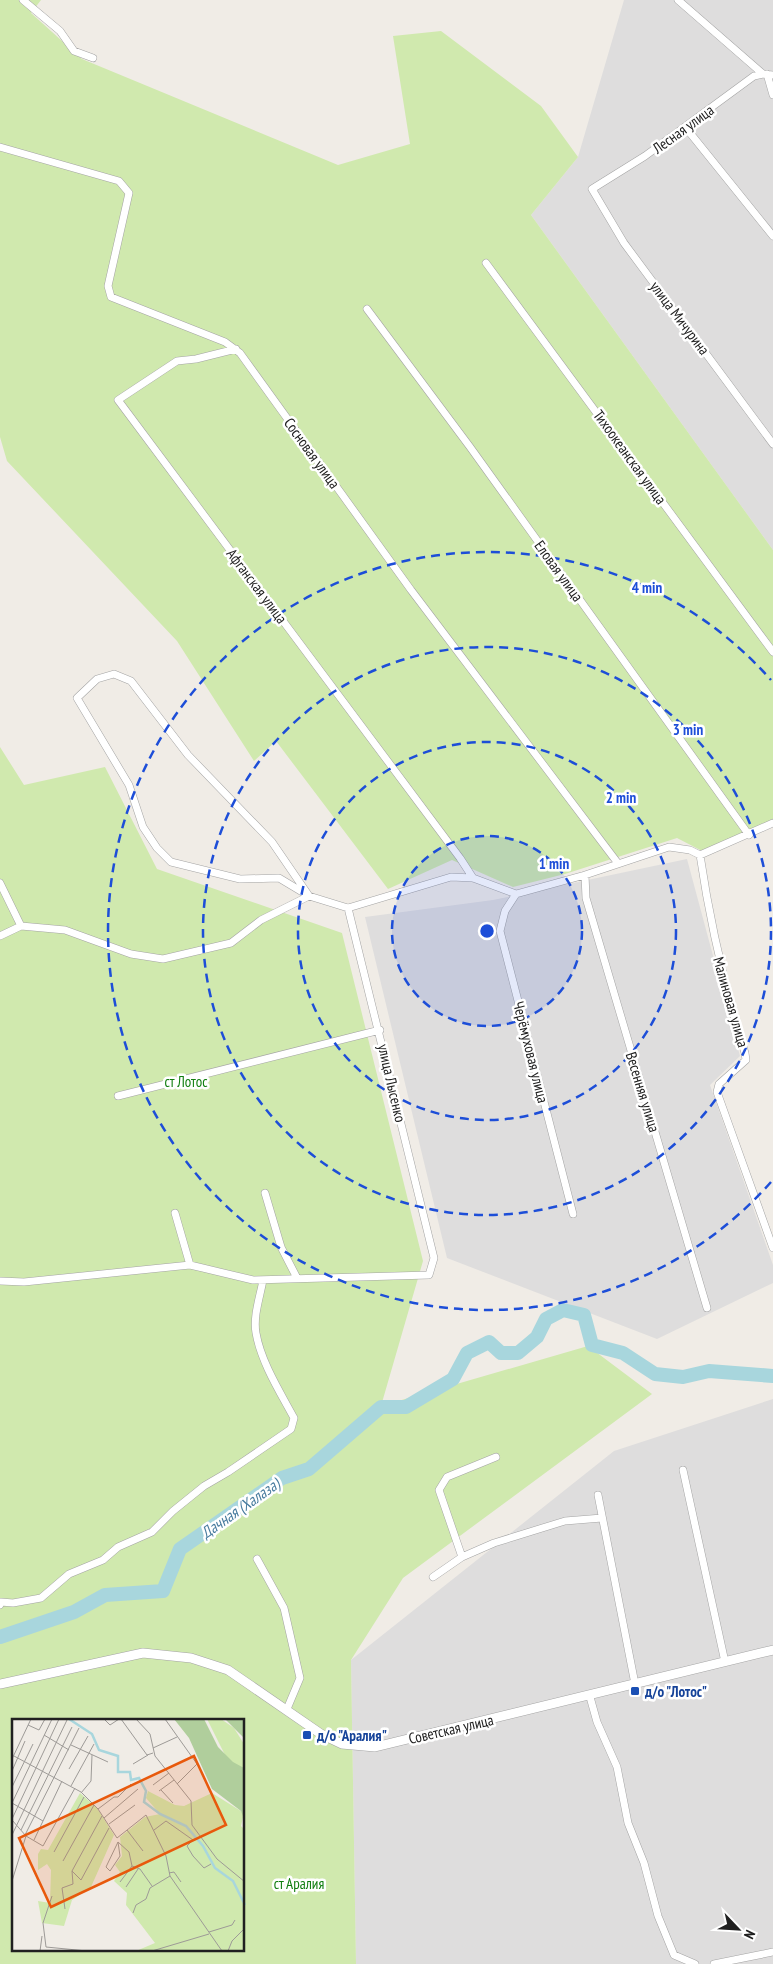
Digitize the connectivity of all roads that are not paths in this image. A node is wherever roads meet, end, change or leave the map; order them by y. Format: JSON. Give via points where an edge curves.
{"nodes":[{"id":1,"x":23,"y":0,"type":"edge"},
{"id":2,"x":678,"y":0,"type":"edge"},
{"id":3,"x":93,"y":58,"type":"dead end"},
{"id":4,"x":768,"y":74,"type":"edge"},
{"id":5,"x":773,"y":95,"type":"edge"},
{"id":6,"x":686,"y":128,"type":"junction"},
{"id":7,"x":0,"y":147,"type":"edge"},
{"id":8,"x":592,"y":189,"type":"joint"},
{"id":9,"x":773,"y":236,"type":"edge"},
{"id":10,"x":486,"y":263,"type":"dead end"},
{"id":11,"x":367,"y":309,"type":"dead end"},
{"id":12,"x":236,"y":349,"type":"junction"},
{"id":13,"x":773,"y":444,"type":"edge"},
{"id":14,"x":773,"y":652,"type":"edge"},
{"id":15,"x":773,"y":823,"type":"edge"},
{"id":16,"x":749,"y":835,"type":"junction"},
{"id":17,"x":700,"y":855,"type":"junction"},
{"id":18,"x":617,"y":862,"type":"junction"},
{"id":19,"x":585,"y":874,"type":"junction"},
{"id":20,"x":473,"y":878,"type":"junction"},
{"id":21,"x":0,"y":883,"type":"edge"},
{"id":22,"x":516,"y":894,"type":"junction"},
{"id":23,"x":309,"y":896,"type":"junction"},
{"id":24,"x":348,"y":908,"type":"junction"},
{"id":25,"x":21,"y":926,"type":"junction"},
{"id":26,"x":0,"y":936,"type":"edge"},
{"id":27,"x":380,"y":1030,"type":"junction"},
{"id":28,"x":118,"y":1096,"type":"dead end"},
{"id":29,"x":265,"y":1193,"type":"dead end"},
{"id":30,"x":175,"y":1213,"type":"dead end"},
{"id":31,"x":573,"y":1214,"type":"dead end"},
{"id":32,"x":773,"y":1248,"type":"edge"},
{"id":33,"x":190,"y":1265,"type":"junction"},
{"id":34,"x":297,"y":1278,"type":"junction"},
{"id":35,"x":263,"y":1280,"type":"junction"},
{"id":36,"x":0,"y":1281,"type":"edge"},
{"id":37,"x":707,"y":1308,"type":"dead end"},
{"id":38,"x":496,"y":1456,"type":"dead end"},
{"id":39,"x":683,"y":1470,"type":"dead end"},
{"id":40,"x":598,"y":1495,"type":"dead end"},
{"id":41,"x":602,"y":1518,"type":"junction"},
{"id":42,"x":462,"y":1557,"type":"junction"},
{"id":43,"x":257,"y":1558,"type":"dead end"},
{"id":44,"x":433,"y":1577,"type":"dead end"},
{"id":45,"x":0,"y":1603,"type":"edge"},
{"id":46,"x":773,"y":1650,"type":"edge"},
{"id":47,"x":725,"y":1662,"type":"junction"},
{"id":48,"x":0,"y":1684,"type":"edge"},
{"id":49,"x":635,"y":1684,"type":"junction"},
{"id":50,"x":590,"y":1696,"type":"junction"},
{"id":51,"x":287,"y":1709,"type":"junction"},
{"id":52,"x":773,"y":1952,"type":"edge"},
{"id":53,"x":695,"y":1964,"type":"edge"},
{"id":54,"x":714,"y":1964,"type":"edge"}],
"edges":[{"from":1,"to":3,"type":"street","via":[[60,31],[74,51]]},
{"from":2,"to":4,"type":"street"},
{"from":4,"to":5,"type":"street"},
{"from":4,"to":6,"type":"street","name":"Лесная улица","via":[[754,76]]},
{"from":6,"to":8,"type":"street","name":"Лесная улица"},
{"from":6,"to":9,"type":"street"},
{"from":7,"to":12,"type":"street","name":"Сосновая улица","via":[[119,181],[129,193],[108,286],[111,296]]},
{"from":8,"to":13,"type":"street","name":"улица Мичурина","via":[[624,243]]},
{"from":10,"to":14,"type":"street","name":"Тихоокеанская улица"},
{"from":11,"to":16,"type":"street","name":"Еловая улица","via":[[470,446]]},
{"from":12,"to":18,"type":"street","name":"Сосновая улица"},
{"from":12,"to":20,"type":"street","name":"Афганская улица","via":[[177,360],[118,400]]},
{"from":15,"to":16,"type":"street"},
{"from":16,"to":17,"type":"street"},
{"from":17,"to":18,"type":"street","via":[[669,847]]},
{"from":17,"to":32,"type":"street","name":"Малиновая улица","via":[[720,966],[746,1060],[719,1084],[717,1092]]},
{"from":18,"to":19,"type":"street"},
{"from":19,"to":22,"type":"street"},
{"from":19,"to":37,"type":"street","name":"Весенняя улица","via":[[586,898]]},
{"from":20,"to":22,"type":"street"},
{"from":20,"to":24,"type":"street","via":[[451,877]]},
{"from":21,"to":25,"type":"street"},
{"from":22,"to":31,"type":"street","name":"Черёмуховая улица","via":[[505,911],[500,931]]},
{"from":23,"to":23,"type":"street","via":[[272,842],[188,755],[131,681],[114,674],[97,679],[77,698],[129,785],[143,827],[171,862],[240,879],[279,878]]},
{"from":23,"to":24,"type":"street"},
{"from":23,"to":25,"type":"street","via":[[261,920],[231,943],[163,959],[131,954],[65,930]]},
{"from":24,"to":27,"type":"street","name":"улица Лысенко"},
{"from":25,"to":26,"type":"street"},
{"from":27,"to":28,"type":"street"},
{"from":27,"to":34,"type":"street","name":"улица Лысенко","via":[[434,1258],[432,1271],[423,1276]]},
{"from":29,"to":34,"type":"street","via":[[281,1247]]},
{"from":30,"to":33,"type":"street"},
{"from":33,"to":35,"type":"street","name":"улица Лысенко"},
{"from":33,"to":36,"type":"street","name":"улица Лысенко","via":[[24,1282]]},
{"from":34,"to":35,"type":"street","name":"улица Лысенко"},
{"from":35,"to":45,"type":"street","via":[[256,1333],[294,1418],[291,1428],[204,1486],[152,1532],[118,1547],[103,1560],[69,1574],[41,1598]]},
{"from":38,"to":42,"type":"street","via":[[447,1477],[439,1490]]},
{"from":39,"to":47,"type":"street"},
{"from":40,"to":41,"type":"street"},
{"from":41,"to":42,"type":"street","via":[[564,1521]]},
{"from":41,"to":49,"type":"street"},
{"from":42,"to":44,"type":"street"},
{"from":43,"to":51,"type":"street","via":[[284,1608],[300,1678]]},
{"from":46,"to":47,"type":"street","name":"Советская улица"},
{"from":47,"to":49,"type":"street","name":"Советская улица"},
{"from":48,"to":51,"type":"street","name":"Советская улица","via":[[143,1653],[192,1658],[228,1670]]},
{"from":49,"to":50,"type":"street","name":"Советская улица"},
{"from":50,"to":51,"type":"street","name":"Советская улица","via":[[375,1747],[342,1744],[321,1734]]},
{"from":50,"to":53,"type":"street","via":[[597,1722],[617,1767],[628,1823],[644,1863],[658,1916],[674,1955]]},
{"from":52,"to":54,"type":"street"}]}
